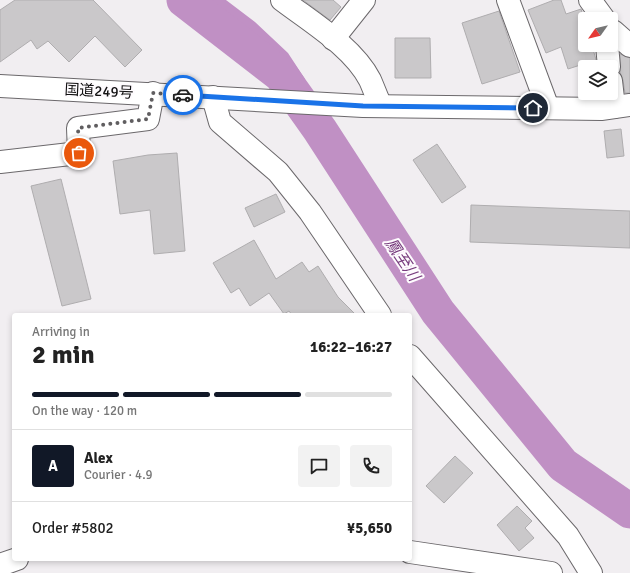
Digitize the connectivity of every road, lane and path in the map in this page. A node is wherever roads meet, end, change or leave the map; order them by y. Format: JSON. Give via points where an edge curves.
{"nodes":[{"id":1,"x":282,"y":0,"type":"edge"},
{"id":2,"x":364,"y":0,"type":"edge"},
{"id":3,"x":508,"y":0,"type":"edge"},
{"id":4,"x":590,"y":0,"type":"edge"},
{"id":5,"x":597,"y":12,"type":"edge"},
{"id":6,"x":618,"y":38,"type":"edge"},
{"id":7,"x":333,"y":39,"type":"junction"},
{"id":8,"x":630,"y":46,"type":"edge"},
{"id":9,"x":0,"y":86,"type":"edge"},
{"id":10,"x":153,"y":93,"type":"junction"},
{"id":11,"x":219,"y":97,"type":"junction"},
{"id":12,"x":372,"y":106,"type":"junction"},
{"id":13,"x":622,"y":106,"type":"edge"},
{"id":14,"x":548,"y":108,"type":"junction"},
{"id":15,"x":0,"y":162,"type":"edge"},
{"id":16,"x":379,"y":313,"type":"edge"},
{"id":17,"x":412,"y":358,"type":"edge"},
{"id":18,"x":412,"y":552,"type":"edge"},
{"id":19,"x":12,"y":561,"type":"edge"},
{"id":20,"x":0,"y":565,"type":"edge"},
{"id":21,"x":551,"y":573,"type":"edge"},
{"id":22,"x":591,"y":573,"type":"edge"}],
"edges":[{"from":1,"to":7,"type":"main road"},
{"from":2,"to":7,"type":"main road"},
{"from":3,"to":14,"type":"main road"},
{"from":4,"to":5,"type":"main road"},
{"from":6,"to":8,"type":"main road"},
{"from":7,"to":12,"type":"main road","via":[[357,62],[369,80]]},
{"from":9,"to":10,"type":"main road","name":"国道249号"},
{"from":10,"to":11,"type":"main road","name":"国道249号"},
{"from":10,"to":15,"type":"main road","via":[[148,119],[78,128],[79,153]]},
{"from":11,"to":12,"type":"main road","name":"国道249号"},
{"from":11,"to":16,"type":"main road","via":[[220,122],[278,172],[310,212]]},
{"from":12,"to":14,"type":"main road","name":"国道249号"},
{"from":13,"to":14,"type":"main road","name":"国道249号","via":[[601,109]]},
{"from":17,"to":22,"type":"main road","via":[[568,536]]},
{"from":18,"to":21,"type":"main road"},
{"from":19,"to":20,"type":"main road"}]}
